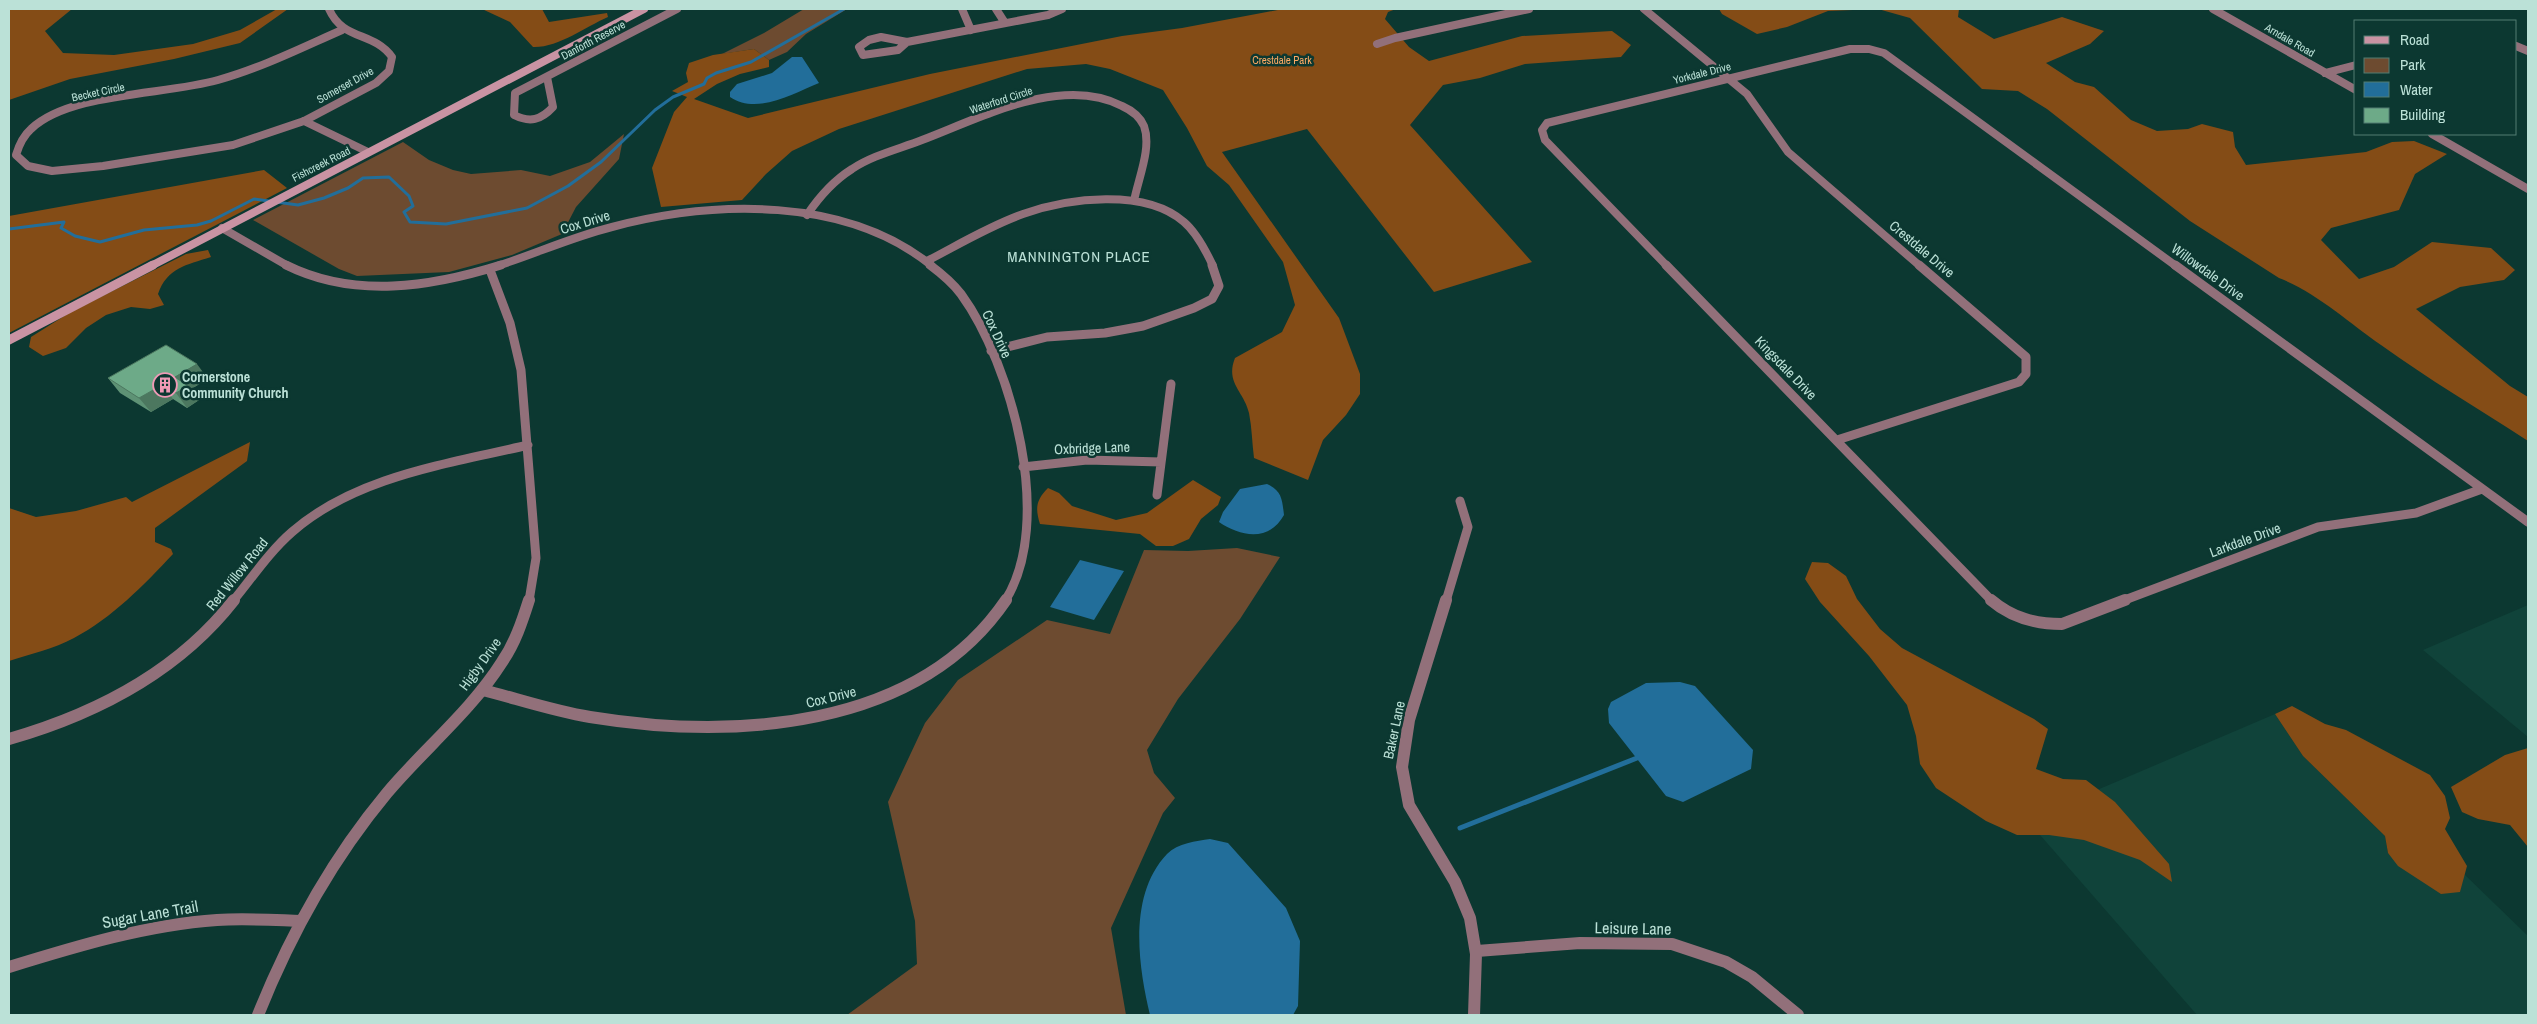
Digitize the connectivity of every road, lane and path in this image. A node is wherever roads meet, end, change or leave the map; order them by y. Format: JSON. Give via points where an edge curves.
{"nodes":[{"id":1,"x":329,"y":9,"type":"edge"},
{"id":2,"x":644,"y":9,"type":"edge"},
{"id":3,"x":677,"y":9,"type":"edge"},
{"id":4,"x":962,"y":9,"type":"edge"},
{"id":5,"x":996,"y":9,"type":"edge"},
{"id":6,"x":1062,"y":9,"type":"edge"},
{"id":7,"x":1529,"y":9,"type":"edge"},
{"id":8,"x":1644,"y":9,"type":"edge"},
{"id":9,"x":2213,"y":9,"type":"edge"},
{"id":10,"x":1005,"y":23,"type":"junction"},
{"id":11,"x":342,"y":30,"type":"junction"},
{"id":12,"x":971,"y":30,"type":"junction"},
{"id":13,"x":906,"y":42,"type":"junction"},
{"id":14,"x":1377,"y":44,"type":"dead end"},
{"id":15,"x":1869,"y":49,"type":"joint"},
{"id":16,"x":2354,"y":66,"type":"edge"},
{"id":17,"x":2325,"y":73,"type":"junction"},
{"id":18,"x":547,"y":77,"type":"junction"},
{"id":19,"x":1729,"y":78,"type":"junction"},
{"id":20,"x":2354,"y":89,"type":"edge"},
{"id":21,"x":304,"y":121,"type":"junction"},
{"id":22,"x":1543,"y":128,"type":"joint"},
{"id":23,"x":2434,"y":135,"type":"edge"},
{"id":24,"x":368,"y":152,"type":"junction"},
{"id":25,"x":2528,"y":189,"type":"edge"},
{"id":26,"x":1134,"y":201,"type":"junction"},
{"id":27,"x":807,"y":215,"type":"junction"},
{"id":28,"x":222,"y":228,"type":"junction"},
{"id":29,"x":928,"y":261,"type":"junction"},
{"id":30,"x":490,"y":270,"type":"junction"},
{"id":31,"x":9,"y":340,"type":"edge"},
{"id":32,"x":991,"y":351,"type":"junction"},
{"id":33,"x":1171,"y":384,"type":"dead end"},
{"id":34,"x":1837,"y":440,"type":"junction"},
{"id":35,"x":528,"y":445,"type":"junction"},
{"id":36,"x":1162,"y":462,"type":"junction"},
{"id":37,"x":1023,"y":467,"type":"junction"},
{"id":38,"x":2482,"y":489,"type":"junction"},
{"id":39,"x":1157,"y":495,"type":"dead end"},
{"id":40,"x":1460,"y":501,"type":"dead end"},
{"id":41,"x":2528,"y":522,"type":"edge"},
{"id":42,"x":2021,"y":619,"type":"joint"},
{"id":43,"x":482,"y":690,"type":"junction"},
{"id":44,"x":9,"y":739,"type":"edge"},
{"id":45,"x":301,"y":921,"type":"junction"},
{"id":46,"x":1477,"y":951,"type":"junction"},
{"id":47,"x":9,"y":967,"type":"edge"},
{"id":48,"x":258,"y":1015,"type":"edge"},
{"id":49,"x":1474,"y":1015,"type":"edge"},
{"id":50,"x":1798,"y":1015,"type":"edge"}],
"edges":[{"from":1,"to":11,"type":"street"},
{"from":2,"to":24,"type":"main road","name":"Fishcreek Road"},
{"from":3,"to":18,"type":"street","name":"Danforth Reserve"},
{"from":4,"to":12,"type":"street"},
{"from":5,"to":10,"type":"street"},
{"from":6,"to":10,"type":"street"},
{"from":7,"to":14,"type":"street"},
{"from":8,"to":19,"type":"street","name":"Crestdale Drive"},
{"from":9,"to":17,"type":"street","name":"Arndale Road"},
{"from":10,"to":12,"type":"street"},
{"from":11,"to":21,"type":"street","name":"Somerset Drive","via":[[383,46],[392,57],[389,71],[376,83]]},
{"from":11,"to":21,"type":"street","name":"Becket Circle","via":[[216,81],[74,107],[37,124],[21,140],[16,155],[28,166],[52,171],[103,166],[233,145]]},
{"from":12,"to":13,"type":"street"},
{"from":13,"to":13,"type":"street","via":[[894,36],[866,40],[859,48],[863,55],[878,54],[898,50]]},
{"from":15,"to":19,"type":"street","name":"Yorkdale Drive","via":[[1850,49]]},
{"from":15,"to":38,"type":"street","name":"Willowdale Drive","via":[[1893,58]]},
{"from":16,"to":17,"type":"street"},
{"from":17,"to":20,"type":"street","name":"Arndale Road"},
{"from":18,"to":18,"type":"street","name":"Danforth Reserve","via":[[515,94],[514,115],[524,120],[544,117],[553,107]]},
{"from":19,"to":22,"type":"street","name":"Yorkdale Drive","via":[[1556,119]]},
{"from":19,"to":34,"type":"street","name":"Crestdale Drive","via":[[1756,105],[1788,152],[2020,350],[2028,366],[2026,377],[2014,384]]},
{"from":21,"to":24,"type":"street"},
{"from":22,"to":34,"type":"street","name":"Kingsdale Drive","via":[[1541,133],[1545,140]]},
{"from":23,"to":25,"type":"street"},
{"from":24,"to":28,"type":"main road","name":"Fishcreek Road"},
{"from":26,"to":27,"type":"street","name":"Waterford Circle","via":[[1146,138],[1144,126],[1131,111],[1116,102],[1071,95],[1037,99],[1007,108],[860,164],[842,175]]},
{"from":26,"to":29,"type":"street","via":[[1080,202],[1035,211],[1000,224]]},
{"from":26,"to":32,"type":"street","via":[[1163,209],[1184,222],[1219,280],[1212,299],[1124,331],[1052,337]]},
{"from":27,"to":29,"type":"street","name":"Cox Drive","via":[[867,230]]},
{"from":27,"to":30,"type":"street","name":"Cox Drive","via":[[755,210],[722,211],[645,220],[575,238]]},
{"from":28,"to":30,"type":"street","name":"Cox Drive","via":[[306,274],[330,282],[403,286]]},
{"from":28,"to":31,"type":"main road","name":"Fishcreek Road"},
{"from":29,"to":32,"type":"street","name":"Cox Drive","via":[[960,292]]},
{"from":30,"to":35,"type":"street","name":"Higby Drive","via":[[516,348],[524,388]]},
{"from":32,"to":37,"type":"street","name":"Cox Drive","via":[[1011,407]]},
{"from":33,"to":36,"type":"street"},
{"from":34,"to":42,"type":"street","name":"Kingsdale Drive","via":[[1992,601]]},
{"from":35,"to":43,"type":"street","name":"Higby Drive","via":[[536,558],[534,586],[517,637]]},
{"from":35,"to":44,"type":"street","name":"Red Willow Road","via":[[404,475],[328,506],[278,544],[218,620],[164,667],[92,709]]},
{"from":36,"to":37,"type":"street","name":"Oxbridge Lane","via":[[1086,460]]},
{"from":36,"to":39,"type":"street"},
{"from":37,"to":43,"type":"street","name":"Cox Drive","via":[[1027,542],[1018,577],[1006,599],[965,647],[912,683],[880,698],[846,710],[783,721],[666,726],[585,717]]},
{"from":38,"to":41,"type":"street","name":"Willowdale Drive"},
{"from":38,"to":42,"type":"street","name":"Larkdale Drive","via":[[2416,513],[2318,528],[2062,624]]},
{"from":40,"to":46,"type":"street","name":"Baker Lane","via":[[1468,527],[1409,722],[1401,760],[1409,808],[1459,888],[1471,918]]},
{"from":43,"to":45,"type":"street","name":"Higby Drive","via":[[386,794],[348,846]]},
{"from":45,"to":47,"type":"street","name":"Sugar Lane Trail","via":[[220,920],[152,928],[108,937]]},
{"from":45,"to":48,"type":"street","name":"Higby Drive"},
{"from":46,"to":49,"type":"street","name":"Baker Lane"},
{"from":46,"to":50,"type":"street","name":"Leisure Lane","via":[[1580,943],[1672,944],[1726,962],[1752,977]]}]}
